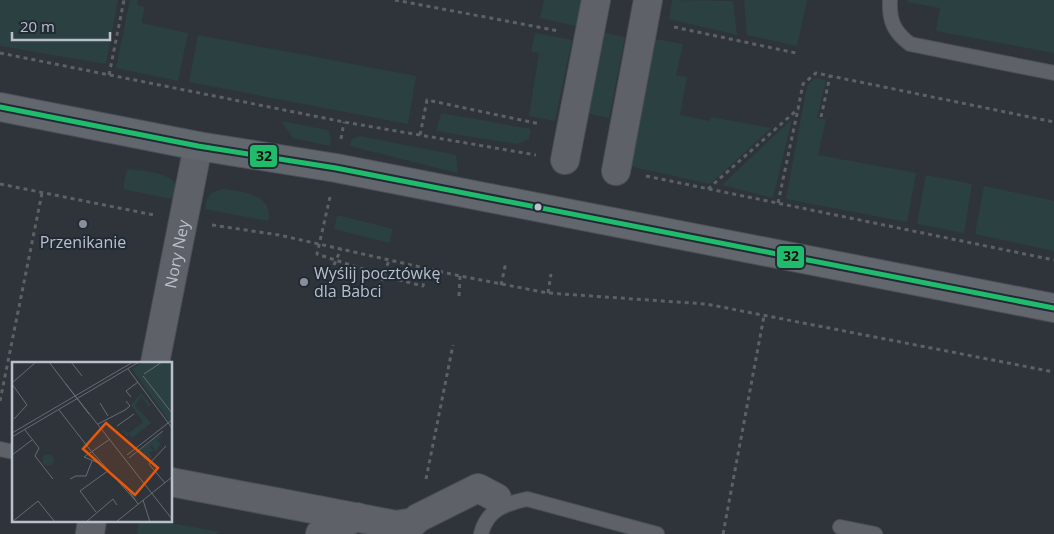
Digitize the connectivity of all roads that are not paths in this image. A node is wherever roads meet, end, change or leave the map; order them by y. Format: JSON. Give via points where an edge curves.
{"nodes":[{"id":1,"x":596,"y":0,"type":"edge"},
{"id":2,"x":890,"y":0,"type":"edge"},
{"id":3,"x":646,"y":10,"type":"edge"},
{"id":4,"x":1054,"y":72,"type":"edge"},
{"id":5,"x":0,"y":106,"type":"edge"},
{"id":6,"x":198,"y":146,"type":"junction"},
{"id":7,"x":565,"y":160,"type":"road end"},
{"id":8,"x":616,"y":171,"type":"road end"},
{"id":9,"x":1054,"y":308,"type":"edge"},
{"id":10,"x":156,"y":362,"type":"edge"},
{"id":11,"x":172,"y":482,"type":"edge"},
{"id":12,"x":502,"y":500,"type":"junction"},
{"id":13,"x":357,"y":517,"type":"junction"},
{"id":14,"x":840,"y":527,"type":"dead end"},
{"id":15,"x":320,"y":534,"type":"edge"},
{"id":16,"x":481,"y":534,"type":"edge"},
{"id":17,"x":657,"y":534,"type":"edge"},
{"id":18,"x":875,"y":534,"type":"edge"}],
"edges":[{"from":1,"to":7,"type":"street"},
{"from":2,"to":4,"type":"lane","via":[[894,28],[910,44]]},
{"from":3,"to":8,"type":"street"},
{"from":5,"to":6,"type":"street"},
{"from":6,"to":9,"type":"street","via":[[336,168]]},
{"from":6,"to":10,"type":"street","name":"Nory Ney"},
{"from":11,"to":13,"type":"street"},
{"from":12,"to":13,"type":"street","via":[[478,488],[414,522],[396,525]]},
{"from":12,"to":16,"type":"lane","via":[[483,525]]},
{"from":12,"to":17,"type":"lane","via":[[526,500]]},
{"from":13,"to":15,"type":"street"},
{"from":14,"to":18,"type":"lane"}]}
